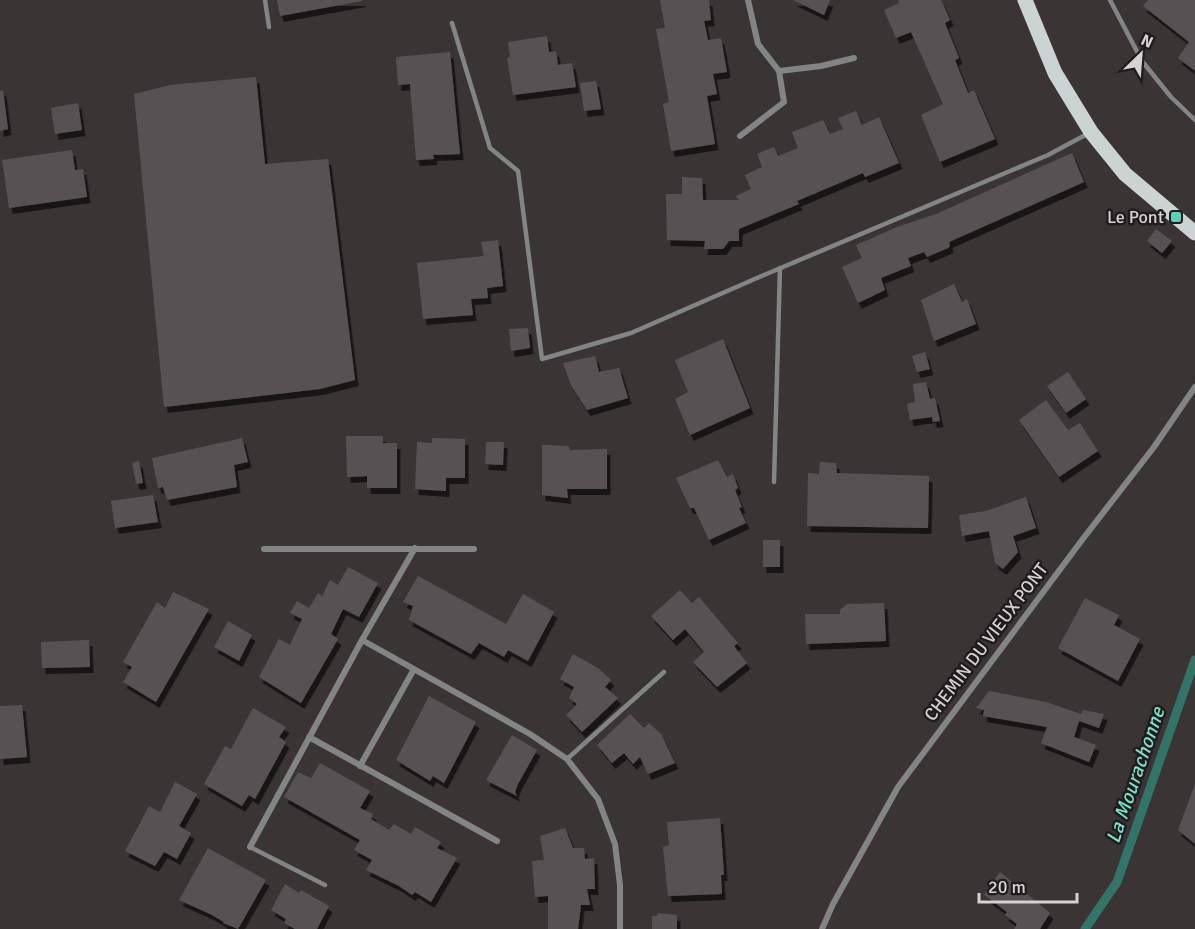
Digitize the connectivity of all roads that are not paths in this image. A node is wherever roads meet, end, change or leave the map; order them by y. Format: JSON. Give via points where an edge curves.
{"nodes":[{"id":1,"x":265,"y":0,"type":"edge"},
{"id":2,"x":748,"y":0,"type":"edge"},
{"id":3,"x":1025,"y":0,"type":"edge"},
{"id":4,"x":1110,"y":0,"type":"edge"},
{"id":5,"x":452,"y":23,"type":"dead end"},
{"id":6,"x":268,"y":27,"type":"dead end"},
{"id":7,"x":854,"y":58,"type":"dead end"},
{"id":8,"x":778,"y":71,"type":"junction"},
{"id":9,"x":1195,"y":120,"type":"edge"},
{"id":10,"x":1091,"y":132,"type":"junction"},
{"id":11,"x":740,"y":136,"type":"dead end"},
{"id":12,"x":1195,"y":233,"type":"edge"},
{"id":13,"x":780,"y":268,"type":"junction"},
{"id":14,"x":1195,"y":387,"type":"edge"},
{"id":15,"x":774,"y":482,"type":"dead end"},
{"id":16,"x":415,"y":548,"type":"junction"},
{"id":17,"x":264,"y":549,"type":"dead end"},
{"id":18,"x":474,"y":549,"type":"dead end"},
{"id":19,"x":362,"y":640,"type":"junction"},
{"id":20,"x":414,"y":669,"type":"junction"},
{"id":21,"x":664,"y":672,"type":"dead end"},
{"id":22,"x":309,"y":737,"type":"junction"},
{"id":23,"x":567,"y":759,"type":"junction"},
{"id":24,"x":360,"y":766,"type":"junction"},
{"id":25,"x":496,"y":841,"type":"dead end"},
{"id":26,"x":250,"y":847,"type":"joint"},
{"id":27,"x":324,"y":885,"type":"dead end"},
{"id":28,"x":620,"y":929,"type":"edge"},
{"id":29,"x":822,"y":929,"type":"edge"}],
"edges":[{"from":1,"to":6,"type":"lane"},
{"from":2,"to":8,"type":"street","via":[[758,44]]},
{"from":3,"to":10,"type":"main road","via":[[1055,73]]},
{"from":4,"to":9,"type":"lane","via":[[1142,61]]},
{"from":5,"to":13,"type":"lane","via":[[490,148],[518,171],[542,358],[631,333]]},
{"from":7,"to":8,"type":"street"},
{"from":8,"to":11,"type":"street","via":[[784,102]]},
{"from":10,"to":12,"type":"main road","via":[[1125,174]]},
{"from":10,"to":13,"type":"lane","via":[[1048,155]]},
{"from":13,"to":15,"type":"lane"},
{"from":14,"to":29,"type":"street","name":"CHEMIN DU VIEUX PONT","via":[[898,787]]},
{"from":16,"to":17,"type":"street"},
{"from":16,"to":18,"type":"street"},
{"from":16,"to":19,"type":"street"},
{"from":19,"to":20,"type":"street"},
{"from":19,"to":22,"type":"street"},
{"from":20,"to":23,"type":"street"},
{"from":20,"to":24,"type":"street"},
{"from":21,"to":23,"type":"lane"},
{"from":22,"to":24,"type":"street"},
{"from":22,"to":26,"type":"street"},
{"from":23,"to":28,"type":"street","via":[[598,799],[615,844]]},
{"from":24,"to":25,"type":"street"},
{"from":26,"to":27,"type":"lane"}]}
